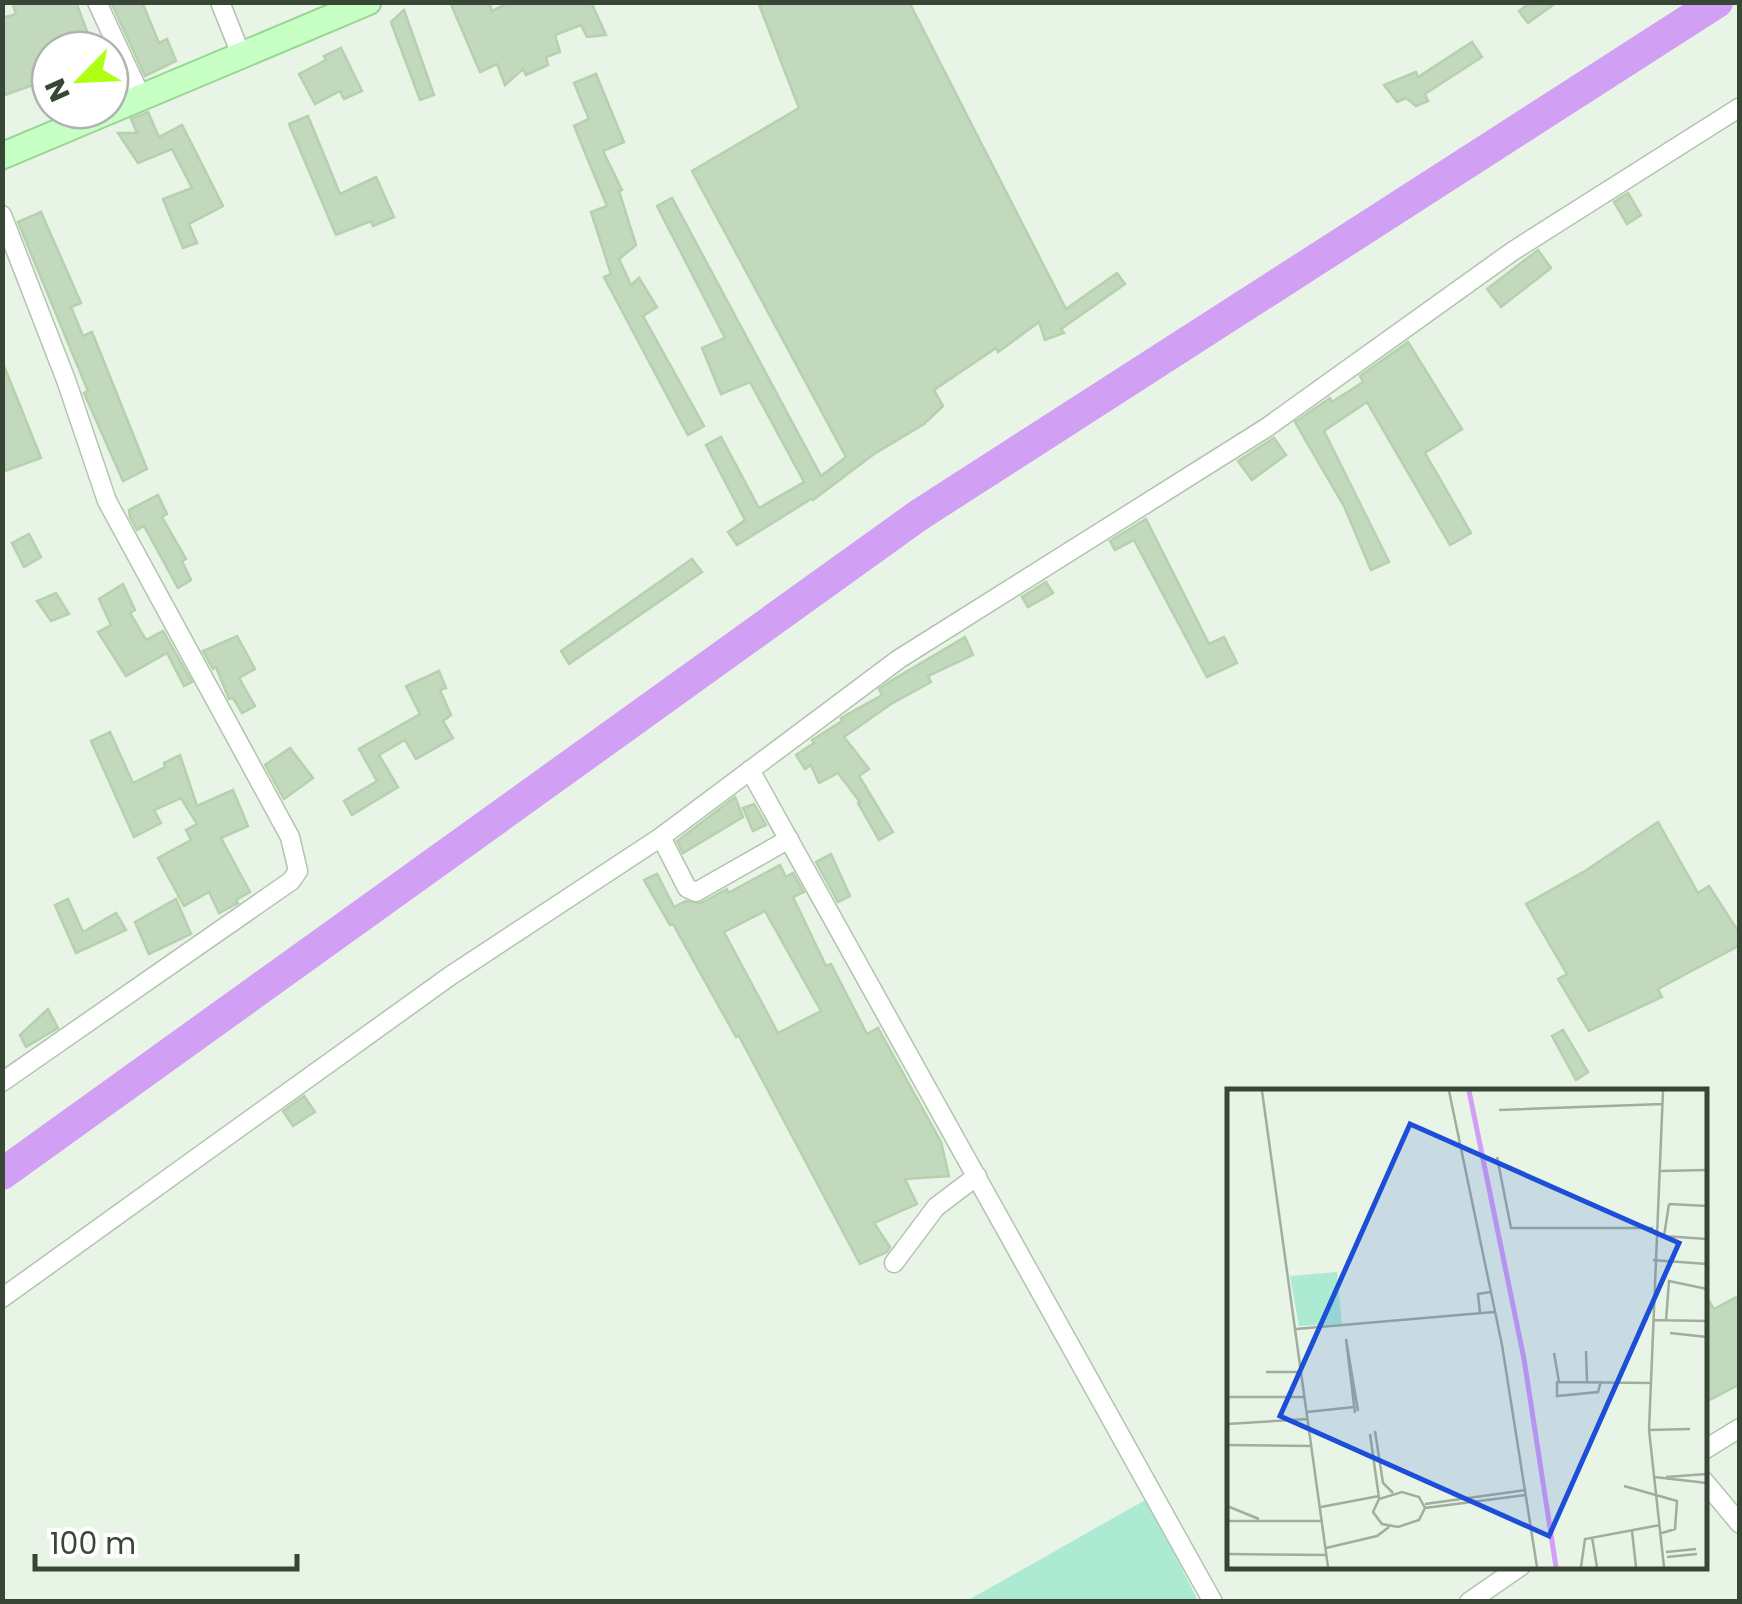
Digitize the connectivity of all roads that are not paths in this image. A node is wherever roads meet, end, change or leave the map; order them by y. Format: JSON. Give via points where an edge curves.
{"nodes":[{"id":1,"x":97,"y":2,"type":"edge"},
{"id":2,"x":220,"y":2,"type":"edge"},
{"id":3,"x":368,"y":2,"type":"edge"},
{"id":4,"x":237,"y":44,"type":"junction"},
{"id":5,"x":142,"y":99,"type":"junction"},
{"id":6,"x":1740,"y":107,"type":"edge"},
{"id":7,"x":2,"y":156,"type":"edge"},
{"id":8,"x":2,"y":215,"type":"edge"},
{"id":9,"x":750,"y":770,"type":"junction"},
{"id":10,"x":661,"y":838,"type":"junction"},
{"id":11,"x":789,"y":839,"type":"junction"},
{"id":12,"x":2,"y":1082,"type":"edge"},
{"id":13,"x":977,"y":1176,"type":"junction"},
{"id":14,"x":894,"y":1263,"type":"dead end"},
{"id":15,"x":2,"y":1298,"type":"edge"},
{"id":16,"x":1740,"y":1428,"type":"edge"},
{"id":17,"x":1707,"y":1448,"type":"edge"},
{"id":18,"x":1707,"y":1485,"type":"edge"},
{"id":19,"x":1740,"y":1524,"type":"edge"},
{"id":20,"x":1517,"y":1569,"type":"edge"},
{"id":21,"x":1213,"y":1602,"type":"edge"},
{"id":22,"x":1469,"y":1602,"type":"edge"}],
"edges":[{"from":1,"to":5,"type":"street"},
{"from":2,"to":4,"type":"street"},
{"from":3,"to":4,"type":"main road"},
{"from":4,"to":5,"type":"main road"},
{"from":5,"to":7,"type":"main road"},
{"from":6,"to":9,"type":"street","via":[[1514,251],[1266,428],[899,659]]},
{"from":8,"to":12,"type":"street","via":[[108,501],[290,837],[298,871]]},
{"from":9,"to":10,"type":"street"},
{"from":9,"to":11,"type":"street"},
{"from":10,"to":11,"type":"street","via":[[686,888],[696,892]]},
{"from":10,"to":15,"type":"street","via":[[450,976]]},
{"from":11,"to":13,"type":"street"},
{"from":13,"to":14,"type":"street","via":[[936,1206]]},
{"from":13,"to":21,"type":"street"},
{"from":16,"to":17,"type":"street"},
{"from":18,"to":19,"type":"street"},
{"from":20,"to":22,"type":"street"}]}
